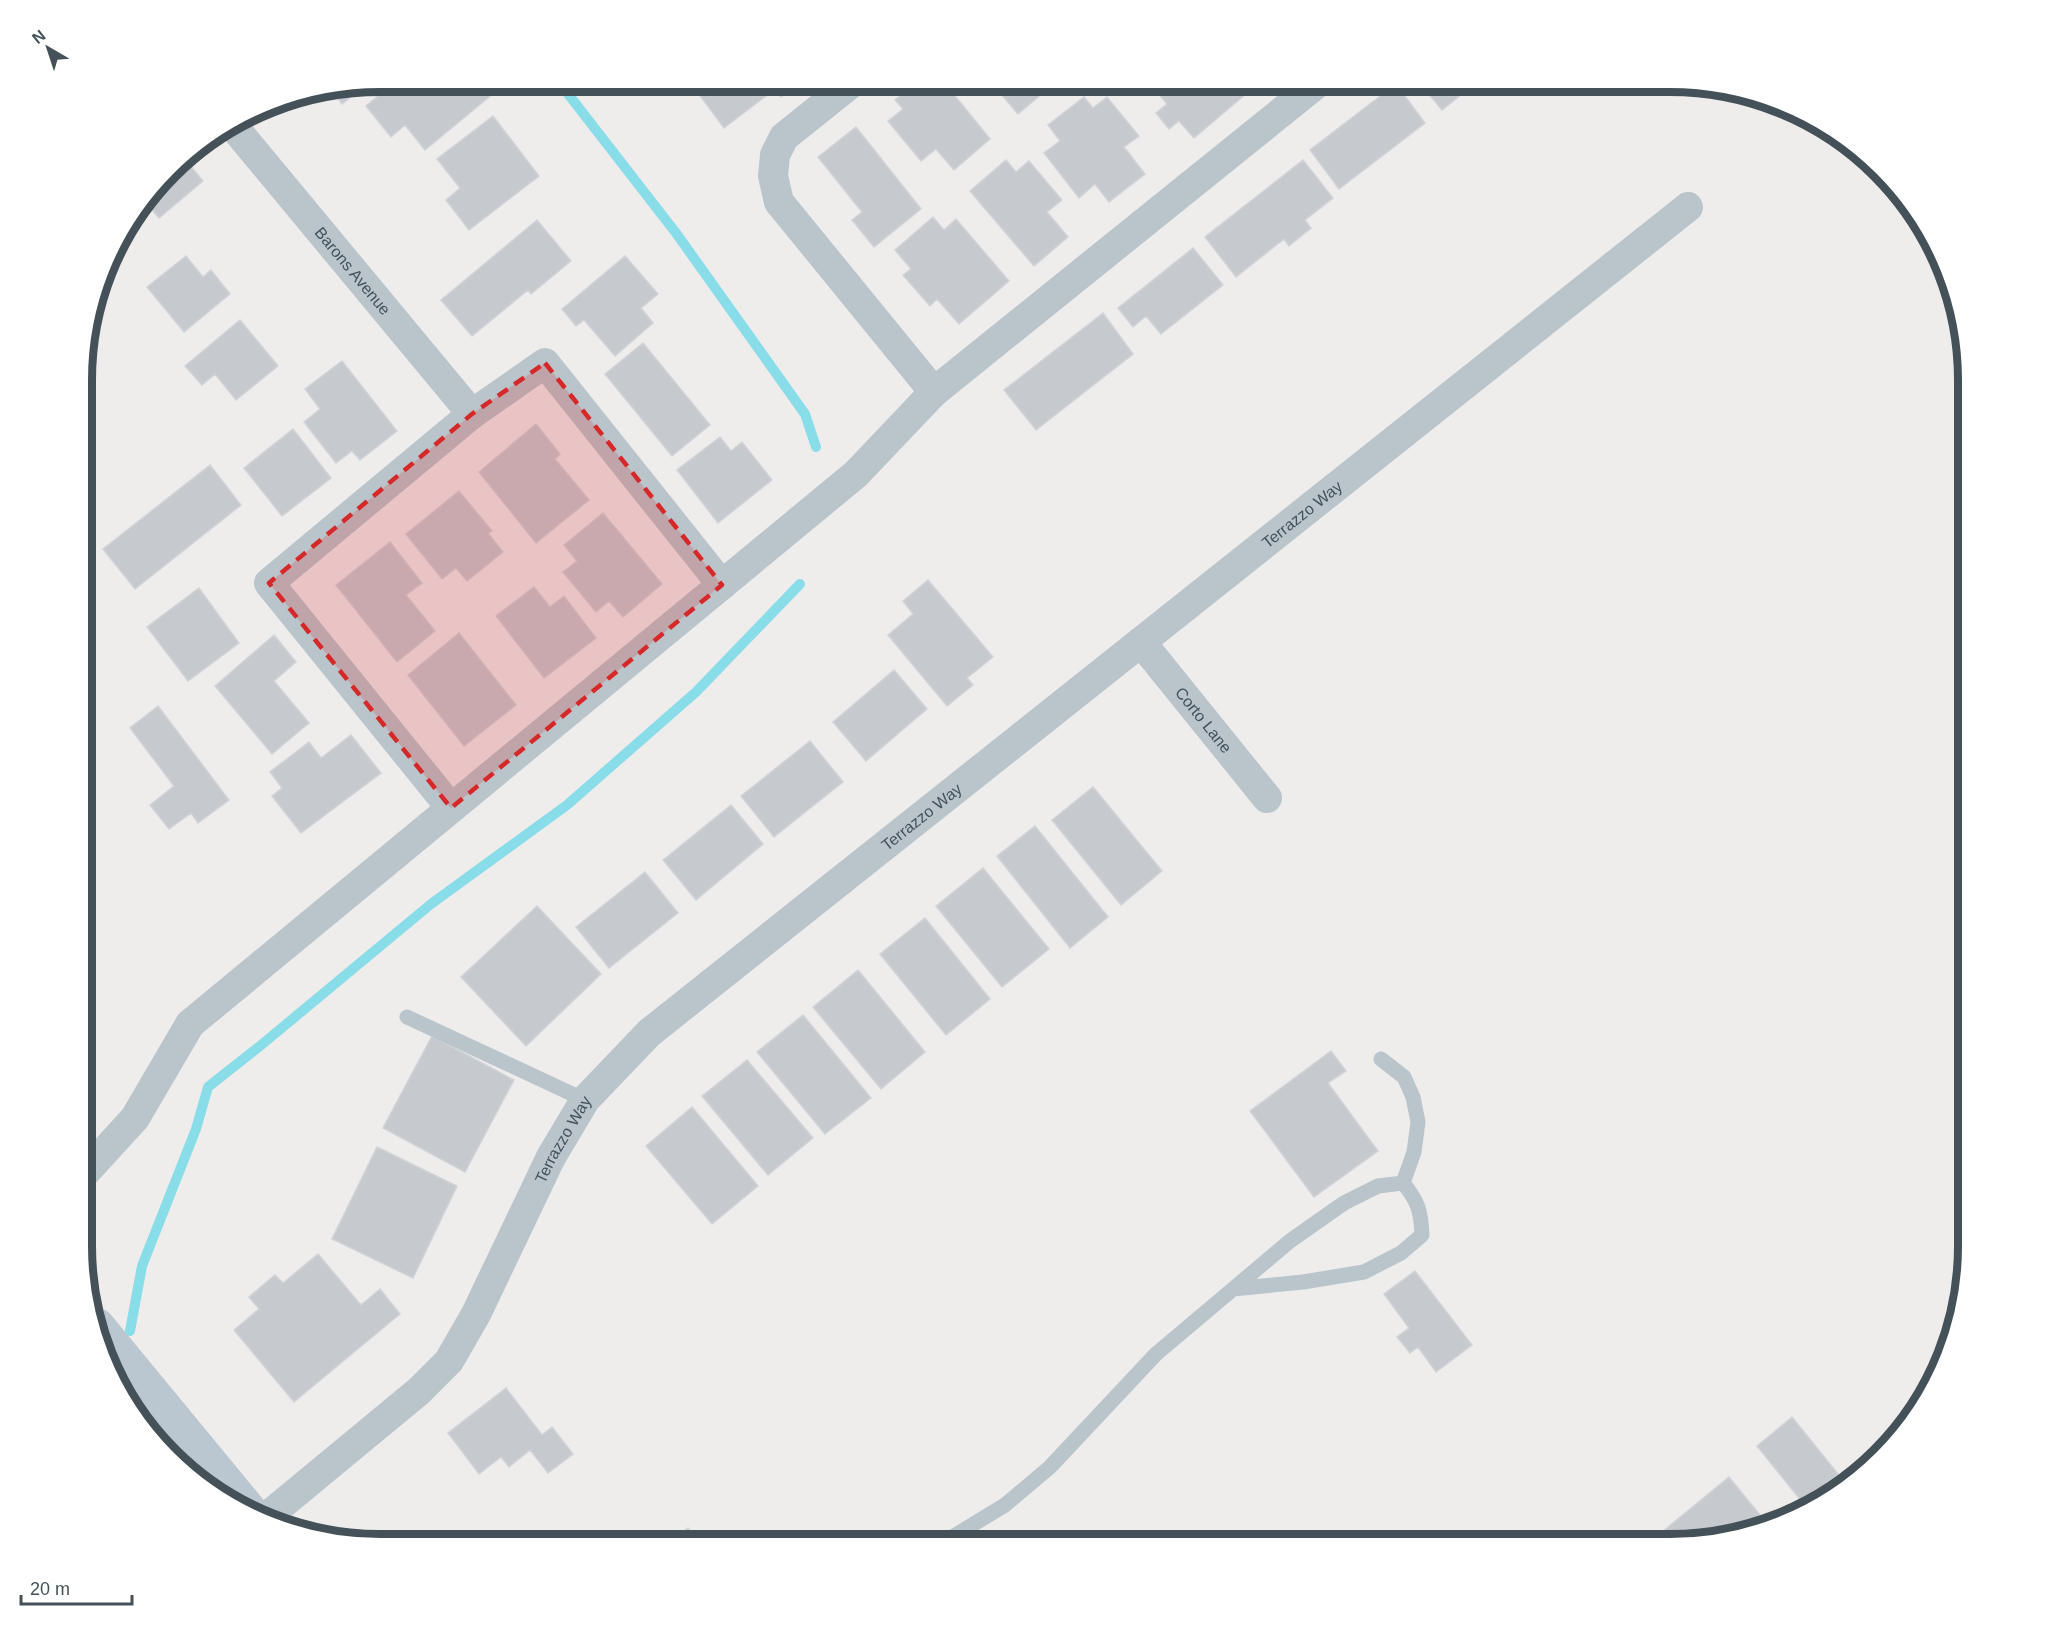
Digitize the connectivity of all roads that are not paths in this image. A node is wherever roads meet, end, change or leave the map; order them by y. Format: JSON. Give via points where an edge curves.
{"nodes":[{"id":1,"x":840,"y":92,"type":"edge"},
{"id":2,"x":1306,"y":92,"type":"edge"},
{"id":3,"x":236,"y":130,"type":"edge"},
{"id":4,"x":1688,"y":207,"type":"dead end"},
{"id":5,"x":934,"y":392,"type":"junction"},
{"id":6,"x":472,"y":414,"type":"junction"},
{"id":7,"x":722,"y":585,"type":"junction"},
{"id":8,"x":1141,"y":642,"type":"junction"},
{"id":9,"x":1267,"y":798,"type":"dead end"},
{"id":10,"x":452,"y":808,"type":"junction"},
{"id":11,"x":407,"y":1017,"type":"dead end"},
{"id":12,"x":1381,"y":1059,"type":"dead end"},
{"id":13,"x":585,"y":1100,"type":"junction"},
{"id":14,"x":92,"y":1165,"type":"edge"},
{"id":15,"x":1403,"y":1183,"type":"junction"},
{"id":16,"x":1233,"y":1289,"type":"junction"},
{"id":17,"x":106,"y":1335,"type":"edge"},
{"id":18,"x":240,"y":1497,"type":"edge"},
{"id":19,"x":272,"y":1513,"type":"edge"},
{"id":20,"x":957,"y":1534,"type":"edge"}],
"edges":[{"from":1,"to":5,"type":"street","via":[[784,137],[775,155],[773,176],[779,202]]},
{"from":2,"to":5,"type":"street"},
{"from":3,"to":6,"type":"street","name":"Barons Avenue"},
{"from":4,"to":8,"type":"street","name":"Terrazzo Way"},
{"from":5,"to":7,"type":"street","via":[[856,474]]},
{"from":6,"to":7,"type":"street","via":[[545,363]]},
{"from":6,"to":10,"type":"street","via":[[269,583]]},
{"from":7,"to":10,"type":"street"},
{"from":8,"to":9,"type":"street","name":"Corto Lane"},
{"from":8,"to":13,"type":"street","name":"Terrazzo Way","via":[[649,1033]]},
{"from":10,"to":14,"type":"street","via":[[190,1023],[135,1118]]},
{"from":11,"to":13,"type":"lane"},
{"from":12,"to":15,"type":"lane","via":[[1404,1077],[1418,1122],[1414,1152]]},
{"from":13,"to":19,"type":"street","name":"Terrazzo Way","via":[[551,1156],[476,1314],[448,1361],[419,1391]]},
{"from":15,"to":16,"type":"lane","via":[[1378,1186],[1344,1203],[1290,1241]]},
{"from":15,"to":16,"type":"lane","via":[[1415,1197],[1422,1235],[1401,1253],[1364,1272]]},
{"from":16,"to":20,"type":"lane","via":[[1156,1354],[1050,1467],[1005,1505]]},
{"from":17,"to":18,"type":"street"}]}
